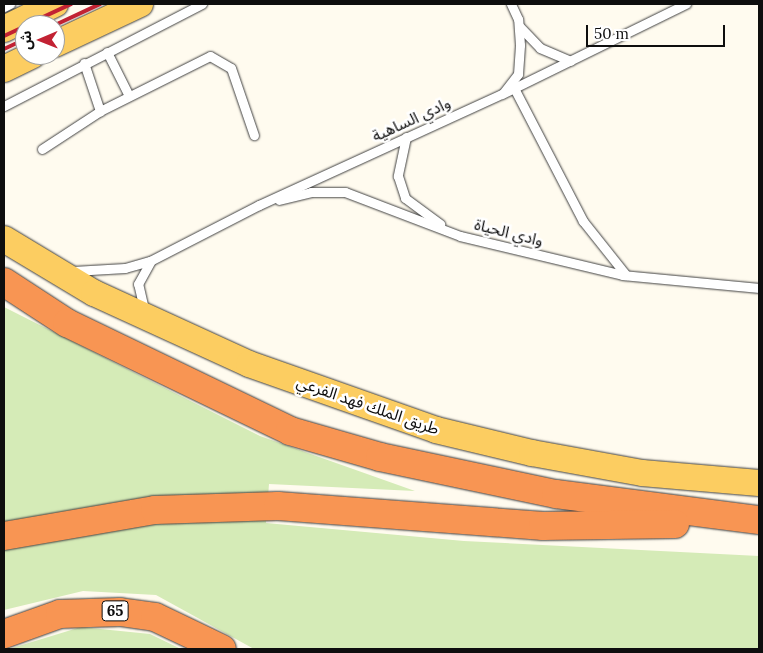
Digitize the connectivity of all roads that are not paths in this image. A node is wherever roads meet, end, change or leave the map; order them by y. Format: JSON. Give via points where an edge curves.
{"nodes":[{"id":1,"x":10,"y":4,"type":"edge"},
{"id":2,"x":55,"y":4,"type":"edge"},
{"id":3,"x":140,"y":4,"type":"edge"},
{"id":4,"x":202,"y":4,"type":"edge"},
{"id":5,"x":510,"y":4,"type":"edge"},
{"id":6,"x":686,"y":4,"type":"edge"},
{"id":7,"x":4,"y":7,"type":"edge"},
{"id":8,"x":519,"y":26,"type":"junction"},
{"id":9,"x":4,"y":29,"type":"edge"},
{"id":10,"x":65,"y":39,"type":"edge"},
{"id":11,"x":107,"y":52,"type":"junction"},
{"id":12,"x":570,"y":61,"type":"junction"},
{"id":13,"x":84,"y":63,"type":"junction"},
{"id":14,"x":514,"y":88,"type":"junction"},
{"id":15,"x":502,"y":94,"type":"junction"},
{"id":16,"x":129,"y":96,"type":"junction"},
{"id":17,"x":4,"y":104,"type":"edge"},
{"id":18,"x":100,"y":111,"type":"junction"},
{"id":19,"x":254,"y":135,"type":"dead end"},
{"id":20,"x":406,"y":137,"type":"junction"},
{"id":21,"x":42,"y":150,"type":"dead end"},
{"id":22,"x":259,"y":205,"type":"junction"},
{"id":23,"x":4,"y":232,"type":"edge"},
{"id":24,"x":460,"y":236,"type":"junction"},
{"id":25,"x":4,"y":239,"type":"edge"},
{"id":26,"x":150,"y":262,"type":"junction"},
{"id":27,"x":45,"y":266,"type":"junction"},
{"id":28,"x":626,"y":275,"type":"junction"},
{"id":29,"x":4,"y":282,"type":"edge"},
{"id":30,"x":759,"y":288,"type":"edge"},
{"id":31,"x":150,"y":319,"type":"junction"},
{"id":32,"x":759,"y":483,"type":"edge"},
{"id":33,"x":759,"y":521,"type":"edge"},
{"id":34,"x":4,"y":536,"type":"edge"},
{"id":35,"x":4,"y":634,"type":"edge"},
{"id":36,"x":222,"y":649,"type":"edge"}],
"edges":[{"from":1,"to":7,"type":"lane"},
{"from":2,"to":9,"type":"main road"},
{"from":3,"to":10,"type":"main road"},
{"from":4,"to":11,"type":"lane"},
{"from":5,"to":8,"type":"lane"},
{"from":6,"to":12,"type":"lane","name":"وادي الساهية"},
{"from":8,"to":12,"type":"lane","via":[[540,48]]},
{"from":8,"to":15,"type":"lane","via":[[518,74]]},
{"from":11,"to":13,"type":"lane"},
{"from":11,"to":16,"type":"lane"},
{"from":12,"to":14,"type":"lane","name":"وادي الساهية"},
{"from":13,"to":17,"type":"lane"},
{"from":13,"to":18,"type":"lane"},
{"from":14,"to":15,"type":"lane","name":"وادي الساهية"},
{"from":14,"to":28,"type":"lane","via":[[582,221]]},
{"from":15,"to":20,"type":"lane","name":"وادي الساهية"},
{"from":16,"to":18,"type":"lane"},
{"from":16,"to":19,"type":"lane","via":[[210,56],[230,68]]},
{"from":18,"to":21,"type":"lane"},
{"from":20,"to":22,"type":"lane","name":"وادي الساهية"},
{"from":20,"to":24,"type":"lane","via":[[398,176],[406,198]]},
{"from":22,"to":24,"type":"lane","name":"وادي الحياة","via":[[311,192],[345,192]]},
{"from":22,"to":26,"type":"lane","name":"وادي الساهية"},
{"from":23,"to":27,"type":"lane"},
{"from":24,"to":28,"type":"lane","name":"وادي الحياة"},
{"from":25,"to":27,"type":"main road","name":"طريق الملك فهد الفرعي"},
{"from":26,"to":27,"type":"lane","name":"وادي الساهية","via":[[98,271]]},
{"from":26,"to":31,"type":"lane","via":[[138,284],[141,303]]},
{"from":27,"to":31,"type":"main road","name":"طريق الملك فهد الفرعي"},
{"from":28,"to":30,"type":"lane","name":"وادي الحياة"},
{"from":29,"to":33,"type":"highway","via":[[67,323],[290,431],[380,458],[556,494]]},
{"from":31,"to":32,"type":"main road","name":"طريق الملك فهد الفرعي","via":[[249,364],[436,430],[532,453],[632,471]]},
{"from":33,"to":34,"type":"highway","via":[[543,526],[254,508],[155,510]]},
{"from":35,"to":36,"type":"highway","number":"65","via":[[60,614],[120,612],[155,616]]}]}
